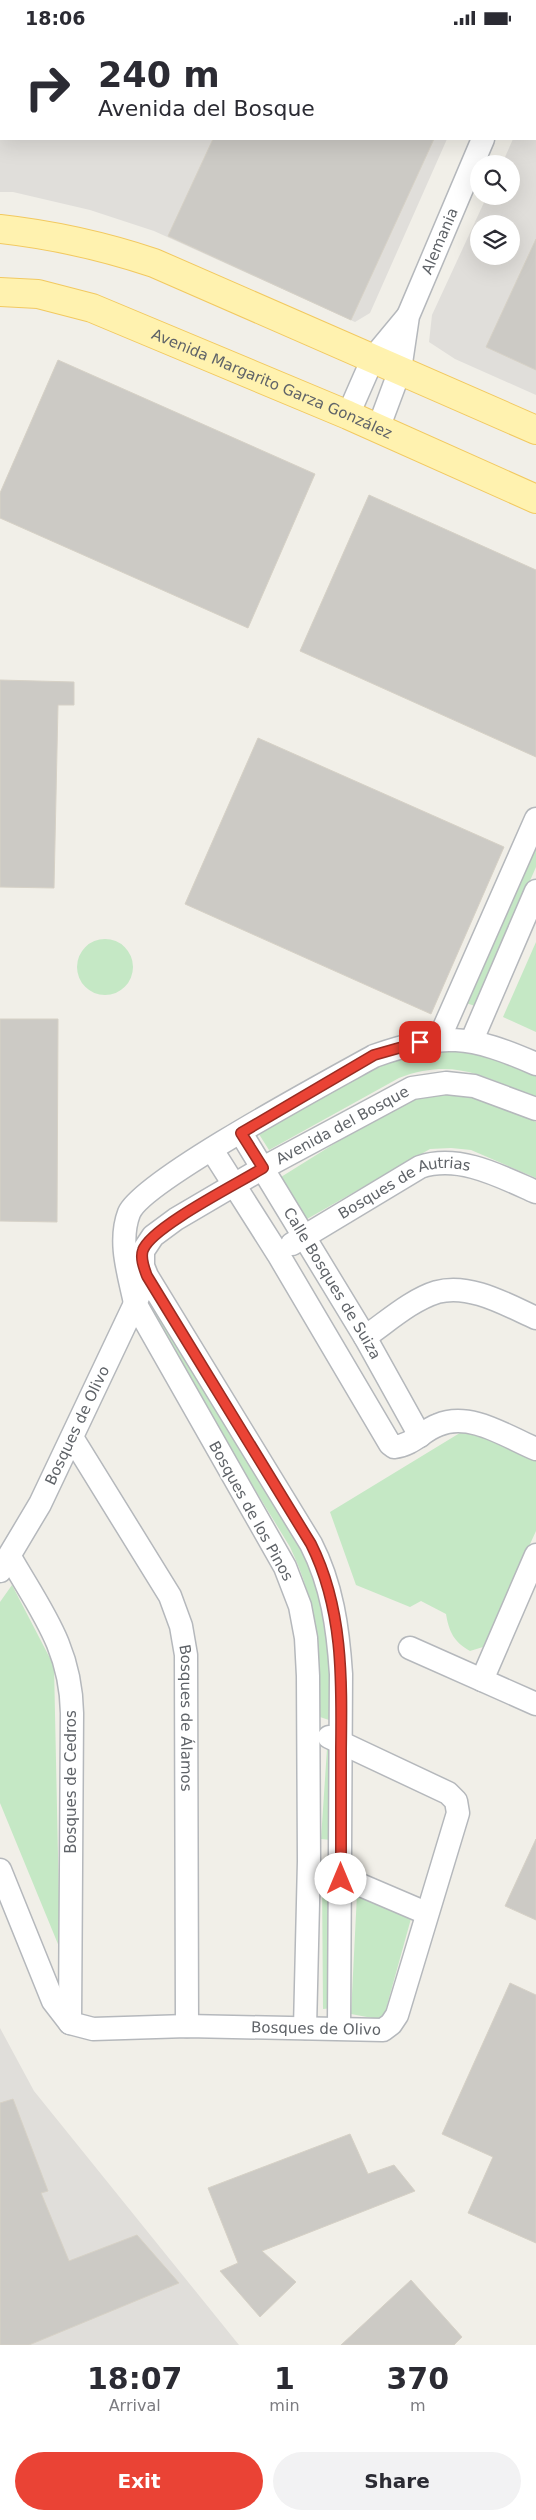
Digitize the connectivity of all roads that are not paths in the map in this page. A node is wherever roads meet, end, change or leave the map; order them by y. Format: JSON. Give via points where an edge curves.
{"nodes":[{"id":1,"x":483,"y":140,"type":"edge"},
{"id":2,"x":0,"y":229,"type":"edge"},
{"id":3,"x":0,"y":291,"type":"edge"},
{"id":4,"x":408,"y":316,"type":"junction"},
{"id":5,"x":373,"y":358,"type":"junction"},
{"id":6,"x":400,"y":370,"type":"junction"},
{"id":7,"x":348,"y":415,"type":"junction"},
{"id":8,"x":378,"y":429,"type":"junction"},
{"id":9,"x":536,"y":430,"type":"edge"},
{"id":10,"x":536,"y":499,"type":"edge"},
{"id":11,"x":536,"y":819,"type":"edge"},
{"id":12,"x":536,"y":891,"type":"edge"},
{"id":13,"x":439,"y":1039,"type":"junction"},
{"id":14,"x":472,"y":1040,"type":"junction"},
{"id":15,"x":536,"y":1064,"type":"edge"},
{"id":16,"x":536,"y":1109,"type":"edge"},
{"id":17,"x":241,"y":1133,"type":"junction"},
{"id":18,"x":212,"y":1150,"type":"junction"},
{"id":19,"x":263,"y":1168,"type":"junction"},
{"id":20,"x":234,"y":1185,"type":"junction"},
{"id":21,"x":536,"y":1192,"type":"edge"},
{"id":22,"x":304,"y":1237,"type":"junction"},
{"id":23,"x":142,"y":1251,"type":"joint"},
{"id":24,"x":278,"y":1254,"type":"junction"},
{"id":25,"x":147,"y":1276,"type":"junction"},
{"id":26,"x":135,"y":1303,"type":"junction"},
{"id":27,"x":536,"y":1318,"type":"edge"},
{"id":28,"x":364,"y":1337,"type":"junction"},
{"id":29,"x":420,"y":1436,"type":"junction"},
{"id":30,"x":72,"y":1439,"type":"junction"},
{"id":31,"x":536,"y":1449,"type":"edge"},
{"id":32,"x":5,"y":1564,"type":"edge"},
{"id":33,"x":533,"y":1569,"type":"edge"},
{"id":34,"x":410,"y":1648,"type":"dead end"},
{"id":35,"x":482,"y":1680,"type":"junction"},
{"id":36,"x":536,"y":1704,"type":"edge"},
{"id":37,"x":308,"y":1727,"type":"junction"},
{"id":38,"x":341,"y":1743,"type":"junction"},
{"id":39,"x":309,"y":1861,"type":"junction"},
{"id":40,"x":0,"y":1870,"type":"edge"},
{"id":41,"x":341,"y":1879,"type":"junction"},
{"id":42,"x":426,"y":1913,"type":"junction"},
{"id":43,"x":70,"y":2023,"type":"junction"},
{"id":44,"x":187,"y":2026,"type":"junction"},
{"id":45,"x":305,"y":2028,"type":"junction"},
{"id":46,"x":339,"y":2029,"type":"junction"}],
"edges":[{"from":1,"to":4,"type":"street","name":"Alemania"},
{"from":2,"to":5,"type":"main road","via":[[67,238],[154,263]]},
{"from":3,"to":7,"type":"main road","name":"Avenida Margarito Garza González","via":[[38,294],[92,307]]},
{"from":4,"to":5,"type":"street","name":"Alemania"},
{"from":4,"to":6,"type":"street","name":"Alemania"},
{"from":5,"to":6,"type":"main road"},
{"from":5,"to":7,"type":"street","name":"Alemania"},
{"from":6,"to":8,"type":"street","name":"Alemania"},
{"from":6,"to":9,"type":"main road"},
{"from":7,"to":8,"type":"main road","name":"Avenida Margarito Garza González"},
{"from":8,"to":10,"type":"main road","name":"Avenida Margarito Garza González"},
{"from":11,"to":13,"type":"street"},
{"from":12,"to":14,"type":"street"},
{"from":13,"to":14,"type":"street"},
{"from":13,"to":17,"type":"street","via":[[374,1055]]},
{"from":14,"to":15,"type":"street"},
{"from":16,"to":19,"type":"street","name":"Avenida del Bosque","via":[[474,1086],[446,1083],[412,1088]]},
{"from":17,"to":18,"type":"street"},
{"from":17,"to":19,"type":"street","name":"Calle Bosques de Suiza"},
{"from":18,"to":20,"type":"street","name":"Calle Bosques de Suiza"},
{"from":18,"to":26,"type":"street","name":"Bosques de los Pinos","via":[[134,1204],[127,1222],[125,1255]]},
{"from":19,"to":20,"type":"street","name":"Avenida del Bosque"},
{"from":19,"to":22,"type":"street","name":"Calle Bosques de Suiza"},
{"from":20,"to":23,"type":"street","name":"Avenida del Bosque","via":[[176,1219],[153,1236]]},
{"from":20,"to":24,"type":"street","name":"Calle Bosques de Suiza"},
{"from":21,"to":22,"type":"street","name":"Bosques de Autrias","via":[[459,1162],[435,1162],[420,1167]]},
{"from":22,"to":24,"type":"street","name":"Bosques de Autrias"},
{"from":22,"to":28,"type":"street","name":"Calle Bosques de Suiza"},
{"from":23,"to":25,"type":"street","name":"Bosques de los Pinos"},
{"from":24,"to":29,"type":"street","name":"Calle Bosques de Suiza","via":[[386,1440],[394,1447],[408,1444]]},
{"from":25,"to":26,"type":"street","name":"Bosques de Olivo"},
{"from":25,"to":38,"type":"street","name":"Bosques de los Pinos","via":[[320,1563],[338,1628]]},
{"from":26,"to":30,"type":"street","name":"Bosques de Olivo"},
{"from":26,"to":37,"type":"street","name":"Bosques de los Pinos","via":[[284,1567],[300,1606],[306,1638]]},
{"from":27,"to":28,"type":"street","via":[[475,1293],[457,1290],[438,1292],[422,1298]]},
{"from":28,"to":29,"type":"street","name":"Calle Bosques de Suiza"},
{"from":29,"to":31,"type":"street","via":[[437,1425],[454,1420],[472,1422]]},
{"from":30,"to":32,"type":"street","name":"Bosques de Olivo","via":[[40,1504]]},
{"from":30,"to":44,"type":"street","name":"Bosques de Álamos","via":[[170,1595],[181,1626],[186,1655]]},
{"from":32,"to":43,"type":"street","name":"Bosques de Cedros","via":[[58,1640],[69,1672],[72,1707]]},
{"from":33,"to":35,"type":"street"},
{"from":34,"to":35,"type":"street"},
{"from":35,"to":36,"type":"street"},
{"from":37,"to":38,"type":"street","name":"Bosques de Olivo"},
{"from":37,"to":39,"type":"street","name":"Bosques de los Pinos"},
{"from":38,"to":41,"type":"street","name":"Bosques de los Pinos"},
{"from":38,"to":42,"type":"street","name":"Bosques de Olivo","via":[[448,1793],[456,1801],[458,1813]]},
{"from":39,"to":41,"type":"street"},
{"from":39,"to":45,"type":"street","name":"Bosques de los Pinos"},
{"from":40,"to":43,"type":"street","via":[[53,2001]]},
{"from":41,"to":42,"type":"street"},
{"from":41,"to":46,"type":"street","name":"Bosques de los Pinos"},
{"from":42,"to":46,"type":"street","name":"Bosques de Olivo","via":[[397,2015],[391,2024],[374,2031]]},
{"from":43,"to":44,"type":"street","name":"Bosques de Olivo","via":[[93,2029]]},
{"from":44,"to":45,"type":"street","name":"Bosques de Olivo"},
{"from":45,"to":46,"type":"street","name":"Bosques de Olivo"}]}
